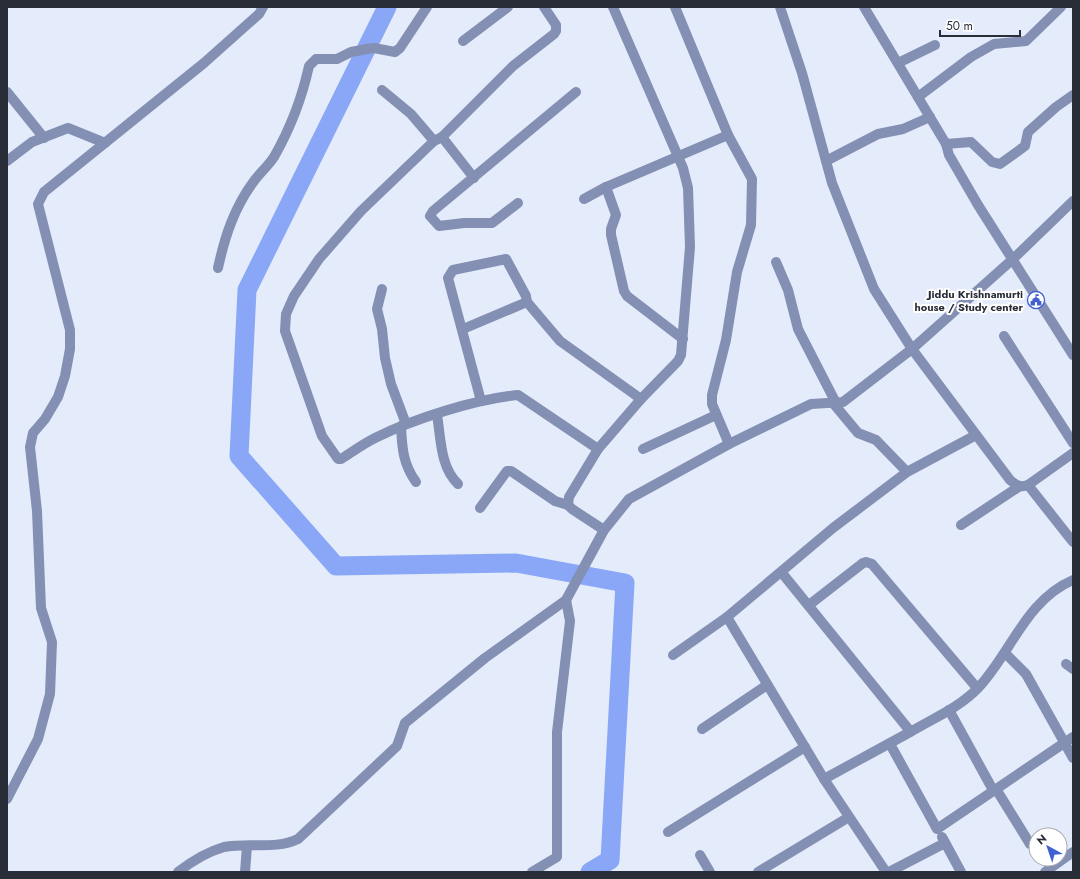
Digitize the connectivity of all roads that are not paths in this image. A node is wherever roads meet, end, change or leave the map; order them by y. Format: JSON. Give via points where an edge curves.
{"nodes":[{"id":1,"x":263,"y":7,"type":"edge"},
{"id":2,"x":427,"y":7,"type":"edge"},
{"id":3,"x":508,"y":7,"type":"edge"},
{"id":4,"x":544,"y":7,"type":"edge"},
{"id":5,"x":614,"y":7,"type":"edge"},
{"id":6,"x":675,"y":7,"type":"edge"},
{"id":7,"x":780,"y":7,"type":"edge"},
{"id":8,"x":1061,"y":7,"type":"edge"},
{"id":9,"x":869,"y":9,"type":"edge"},
{"id":10,"x":463,"y":41,"type":"dead end"},
{"id":11,"x":935,"y":45,"type":"dead end"},
{"id":12,"x":898,"y":63,"type":"junction"},
{"id":13,"x":382,"y":90,"type":"dead end"},
{"id":14,"x":7,"y":92,"type":"edge"},
{"id":15,"x":576,"y":92,"type":"dead end"},
{"id":16,"x":1073,"y":95,"type":"edge"},
{"id":17,"x":918,"y":97,"type":"junction"},
{"id":18,"x":930,"y":117,"type":"junction"},
{"id":19,"x":728,"y":135,"type":"junction"},
{"id":20,"x":44,"y":138,"type":"junction"},
{"id":21,"x":438,"y":139,"type":"junction"},
{"id":22,"x":105,"y":143,"type":"junction"},
{"id":23,"x":946,"y":144,"type":"junction"},
{"id":24,"x":678,"y":156,"type":"junction"},
{"id":25,"x":7,"y":161,"type":"edge"},
{"id":26,"x":826,"y":162,"type":"junction"},
{"id":27,"x":474,"y":178,"type":"junction"},
{"id":28,"x":606,"y":187,"type":"junction"},
{"id":29,"x":584,"y":199,"type":"dead end"},
{"id":30,"x":518,"y":203,"type":"dead end"},
{"id":31,"x":1072,"y":205,"type":"edge"},
{"id":32,"x":1013,"y":259,"type":"junction"},
{"id":33,"x":776,"y":262,"type":"dead end"},
{"id":34,"x":218,"y":268,"type":"dead end"},
{"id":35,"x":382,"y":289,"type":"dead end"},
{"id":36,"x":527,"y":302,"type":"junction"},
{"id":37,"x":463,"y":329,"type":"junction"},
{"id":38,"x":1004,"y":336,"type":"dead end"},
{"id":39,"x":683,"y":339,"type":"junction"},
{"id":40,"x":912,"y":349,"type":"junction"},
{"id":41,"x":1073,"y":355,"type":"edge"},
{"id":42,"x":641,"y":399,"type":"junction"},
{"id":43,"x":480,"y":401,"type":"junction"},
{"id":44,"x":835,"y":403,"type":"junction"},
{"id":45,"x":437,"y":415,"type":"junction"},
{"id":46,"x":716,"y":416,"type":"junction"},
{"id":47,"x":404,"y":425,"type":"junction"},
{"id":48,"x":976,"y":435,"type":"junction"},
{"id":49,"x":1073,"y":443,"type":"edge"},
{"id":50,"x":729,"y":444,"type":"junction"},
{"id":51,"x":598,"y":449,"type":"junction"},
{"id":52,"x":643,"y":449,"type":"dead end"},
{"id":53,"x":1073,"y":453,"type":"edge"},
{"id":54,"x":907,"y":472,"type":"junction"},
{"id":55,"x":416,"y":482,"type":"dead end"},
{"id":56,"x":458,"y":484,"type":"dead end"},
{"id":57,"x":1024,"y":486,"type":"junction"},
{"id":58,"x":568,"y":505,"type":"junction"},
{"id":59,"x":480,"y":508,"type":"dead end"},
{"id":60,"x":961,"y":525,"type":"dead end"},
{"id":61,"x":604,"y":530,"type":"junction"},
{"id":62,"x":1073,"y":542,"type":"edge"},
{"id":63,"x":782,"y":573,"type":"junction"},
{"id":64,"x":1073,"y":580,"type":"edge"},
{"id":65,"x":566,"y":600,"type":"junction"},
{"id":66,"x":809,"y":605,"type":"junction"},
{"id":67,"x":727,"y":617,"type":"junction"},
{"id":68,"x":1005,"y":653,"type":"junction"},
{"id":69,"x":673,"y":655,"type":"dead end"},
{"id":70,"x":767,"y":686,"type":"junction"},
{"id":71,"x":977,"y":688,"type":"junction"},
{"id":72,"x":949,"y":710,"type":"junction"},
{"id":73,"x":702,"y":728,"type":"dead end"},
{"id":74,"x":910,"y":731,"type":"junction"},
{"id":75,"x":1073,"y":737,"type":"edge"},
{"id":76,"x":1064,"y":743,"type":"junction"},
{"id":77,"x":890,"y":744,"type":"junction"},
{"id":78,"x":805,"y":747,"type":"junction"},
{"id":79,"x":1073,"y":758,"type":"edge"},
{"id":80,"x":824,"y":779,"type":"junction"},
{"id":81,"x":994,"y":790,"type":"junction"},
{"id":82,"x":7,"y":799,"type":"edge"},
{"id":83,"x":850,"y":817,"type":"junction"},
{"id":84,"x":937,"y":829,"type":"junction"},
{"id":85,"x":668,"y":832,"type":"dead end"},
{"id":86,"x":1028,"y":841,"type":"edge"},
{"id":87,"x":945,"y":843,"type":"junction"},
{"id":88,"x":247,"y":846,"type":"junction"},
{"id":89,"x":700,"y":856,"type":"dead end"},
{"id":90,"x":1072,"y":857,"type":"edge"},
{"id":91,"x":178,"y":872,"type":"edge"},
{"id":92,"x":244,"y":872,"type":"edge"},
{"id":93,"x":532,"y":872,"type":"edge"},
{"id":94,"x":710,"y":872,"type":"edge"},
{"id":95,"x":758,"y":872,"type":"edge"},
{"id":96,"x":886,"y":872,"type":"edge"},
{"id":97,"x":889,"y":872,"type":"edge"},
{"id":98,"x":961,"y":872,"type":"edge"},
{"id":99,"x":1045,"y":872,"type":"edge"}],
"edges":[{"from":1,"to":22,"type":"street","via":[[260,14],[204,63]]},
{"from":2,"to":34,"type":"street","via":[[397,51],[367,49],[351,52],[337,59],[316,60],[309,66],[300,99],[280,145],[244,196],[231,220]]},
{"from":3,"to":10,"type":"street"},
{"from":4,"to":21,"type":"street","via":[[556,25],[554,34],[514,66]]},
{"from":5,"to":24,"type":"street"},
{"from":6,"to":19,"type":"street"},
{"from":7,"to":26,"type":"street","via":[[802,73]]},
{"from":8,"to":17,"type":"street","via":[[1026,42],[994,44],[971,57]]},
{"from":9,"to":12,"type":"street"},
{"from":11,"to":12,"type":"street"},
{"from":12,"to":17,"type":"street"},
{"from":13,"to":21,"type":"street"},
{"from":14,"to":20,"type":"street"},
{"from":15,"to":27,"type":"street"},
{"from":16,"to":23,"type":"street","via":[[1028,132],[1025,146],[1000,164],[992,162],[971,142]]},
{"from":17,"to":18,"type":"street"},
{"from":18,"to":23,"type":"street"},
{"from":18,"to":26,"type":"street","via":[[903,129],[878,134]]},
{"from":19,"to":24,"type":"street"},
{"from":19,"to":46,"type":"street","via":[[752,179],[753,188],[751,225],[737,272],[726,340],[714,386],[712,404]]},
{"from":20,"to":22,"type":"street","via":[[68,128]]},
{"from":20,"to":25,"type":"street","via":[[32,142]]},
{"from":21,"to":27,"type":"street"},
{"from":21,"to":47,"type":"street","via":[[361,211],[319,259],[294,296],[286,314],[285,331],[300,376],[322,436],[334,456],[341,459],[374,438]]},
{"from":22,"to":82,"type":"street","via":[[44,192],[38,204],[69,323],[70,349],[58,396],[45,419],[33,433],[30,447],[37,511],[41,608],[52,642],[50,694],[38,739]]},
{"from":23,"to":32,"type":"street","via":[[949,155],[978,205]]},
{"from":24,"to":28,"type":"street"},
{"from":24,"to":39,"type":"street","via":[[688,188],[690,247]]},
{"from":26,"to":40,"type":"street","via":[[874,289]]},
{"from":27,"to":30,"type":"street","via":[[433,211],[430,216],[436,225],[492,223]]},
{"from":28,"to":29,"type":"street"},
{"from":28,"to":39,"type":"street","via":[[616,214],[611,235],[624,291]]},
{"from":31,"to":32,"type":"street"},
{"from":32,"to":40,"type":"street"},
{"from":32,"to":41,"type":"street"},
{"from":33,"to":44,"type":"street","via":[[788,290],[798,329]]},
{"from":35,"to":47,"type":"street","via":[[378,309],[384,358]]},
{"from":36,"to":37,"type":"street"},
{"from":36,"to":37,"type":"street","via":[[506,259],[453,270],[448,278]]},
{"from":36,"to":42,"type":"street","via":[[560,341]]},
{"from":37,"to":43,"type":"street"},
{"from":38,"to":49,"type":"street"},
{"from":39,"to":42,"type":"street","via":[[678,361]]},
{"from":40,"to":44,"type":"street","via":[[843,402]]},
{"from":40,"to":48,"type":"street"},
{"from":42,"to":51,"type":"street"},
{"from":43,"to":45,"type":"street"},
{"from":43,"to":51,"type":"street","via":[[523,397]]},
{"from":44,"to":50,"type":"street","via":[[811,404]]},
{"from":44,"to":54,"type":"street","via":[[858,433],[876,440]]},
{"from":45,"to":47,"type":"street"},
{"from":45,"to":56,"type":"street","via":[[445,466]]},
{"from":46,"to":50,"type":"street"},
{"from":46,"to":52,"type":"street"},
{"from":47,"to":55,"type":"street","via":[[402,454],[404,463]]},
{"from":48,"to":54,"type":"street"},
{"from":48,"to":57,"type":"street","via":[[1010,480]]},
{"from":50,"to":61,"type":"street","via":[[629,499]]},
{"from":51,"to":58,"type":"street","via":[[569,497]]},
{"from":53,"to":57,"type":"street"},
{"from":54,"to":63,"type":"street","via":[[833,528]]},
{"from":57,"to":60,"type":"street"},
{"from":57,"to":62,"type":"street"},
{"from":58,"to":59,"type":"street","via":[[555,501],[508,471]]},
{"from":58,"to":61,"type":"street"},
{"from":61,"to":65,"type":"street"},
{"from":63,"to":66,"type":"street"},
{"from":63,"to":67,"type":"street"},
{"from":64,"to":68,"type":"street","via":[[1047,596],[1028,618]]},
{"from":65,"to":88,"type":"street","via":[[485,658],[404,723],[397,746],[298,839],[283,845]]},
{"from":65,"to":93,"type":"street","via":[[570,621],[557,732],[557,857]]},
{"from":66,"to":71,"type":"street","via":[[862,563],[872,564]]},
{"from":66,"to":74,"type":"street"},
{"from":67,"to":69,"type":"street"},
{"from":67,"to":70,"type":"street"},
{"from":68,"to":71,"type":"street"},
{"from":68,"to":76,"type":"street","via":[[1026,674]]},
{"from":70,"to":73,"type":"street"},
{"from":70,"to":78,"type":"street"},
{"from":71,"to":72,"type":"street"},
{"from":72,"to":74,"type":"street"},
{"from":72,"to":81,"type":"street"},
{"from":74,"to":77,"type":"street"},
{"from":75,"to":76,"type":"street"},
{"from":76,"to":79,"type":"street"},
{"from":76,"to":81,"type":"street"},
{"from":77,"to":80,"type":"street"},
{"from":77,"to":84,"type":"street"},
{"from":78,"to":80,"type":"street"},
{"from":78,"to":85,"type":"street"},
{"from":80,"to":83,"type":"street"},
{"from":81,"to":84,"type":"street"},
{"from":81,"to":86,"type":"street"},
{"from":83,"to":95,"type":"street"},
{"from":83,"to":96,"type":"street"},
{"from":84,"to":87,"type":"street"},
{"from":87,"to":97,"type":"street"},
{"from":87,"to":98,"type":"street"},
{"from":88,"to":91,"type":"street","via":[[225,847],[209,853],[191,861]]},
{"from":88,"to":92,"type":"street"},
{"from":89,"to":94,"type":"street"},
{"from":90,"to":99,"type":"street"}]}
